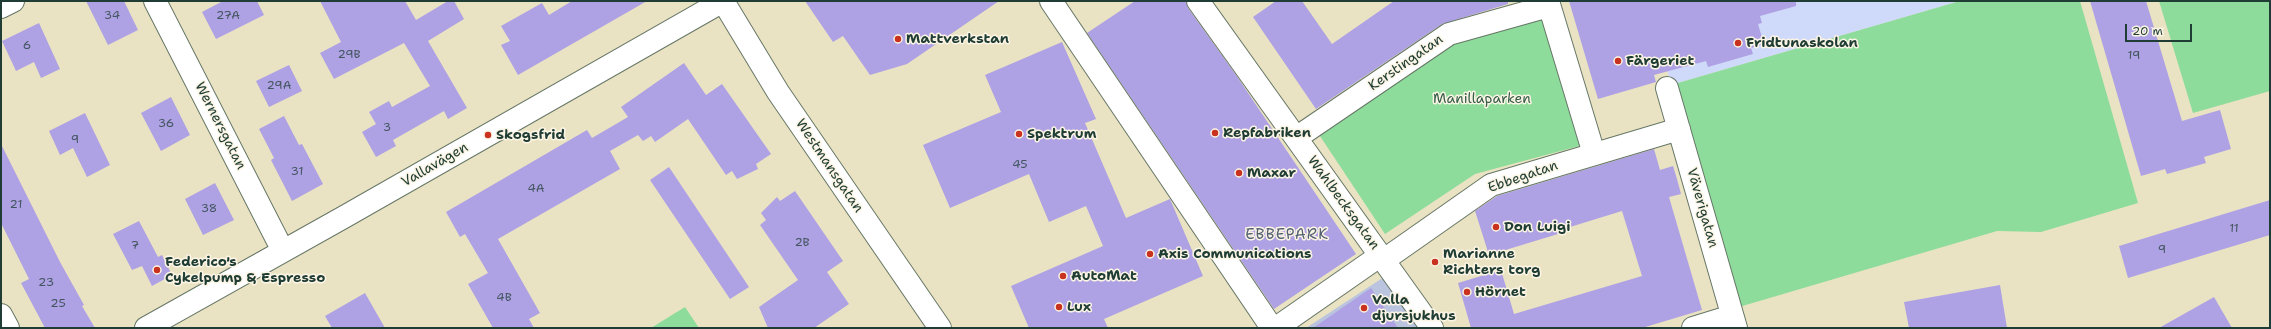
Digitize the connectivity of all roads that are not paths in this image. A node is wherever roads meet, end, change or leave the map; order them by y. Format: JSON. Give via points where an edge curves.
{"nodes":[{"id":1,"x":13,"y":1,"type":"edge"},
{"id":2,"x":155,"y":1,"type":"edge"},
{"id":3,"x":723,"y":1,"type":"edge"},
{"id":4,"x":1051,"y":1,"type":"edge"},
{"id":5,"x":1198,"y":1,"type":"edge"},
{"id":6,"x":1548,"y":3,"type":"edge"},
{"id":7,"x":1,"y":7,"type":"edge"},
{"id":8,"x":1667,"y":88,"type":"dead end"},
{"id":9,"x":1678,"y":129,"type":"junction"},
{"id":10,"x":1296,"y":138,"type":"junction"},
{"id":11,"x":1594,"y":154,"type":"junction"},
{"id":12,"x":283,"y":251,"type":"junction"},
{"id":13,"x":1382,"y":258,"type":"junction"},
{"id":14,"x":1,"y":315,"type":"edge"},
{"id":15,"x":1734,"y":322,"type":"edge"},
{"id":16,"x":8,"y":328,"type":"edge"},
{"id":17,"x":146,"y":328,"type":"edge"},
{"id":18,"x":940,"y":328,"type":"edge"},
{"id":19,"x":1272,"y":328,"type":"edge"},
{"id":20,"x":1276,"y":328,"type":"edge"},
{"id":21,"x":1432,"y":328,"type":"edge"},
{"id":22,"x":1692,"y":328,"type":"edge"}],
"edges":[{"from":1,"to":7,"type":"street"},
{"from":2,"to":12,"type":"street","name":"Wernersgatan"},
{"from":3,"to":12,"type":"street","name":"Vallavägen"},
{"from":3,"to":18,"type":"street","name":"Westmansgatan","via":[[778,92]]},
{"from":4,"to":19,"type":"street"},
{"from":5,"to":10,"type":"street","name":"Wahlbecksgatan"},
{"from":6,"to":10,"type":"street","name":"Kerstingatan","via":[[1449,34]]},
{"from":6,"to":11,"type":"street","name":"Kerstingatan"},
{"from":8,"to":9,"type":"street","name":"Väverigatan"},
{"from":9,"to":11,"type":"street","name":"Ebbegatan"},
{"from":9,"to":15,"type":"street","name":"Väverigatan"},
{"from":10,"to":13,"type":"street","name":"Wahlbecksgatan"},
{"from":11,"to":13,"type":"street","name":"Ebbegatan","via":[[1491,185]]},
{"from":12,"to":17,"type":"street","name":"Vallavägen"},
{"from":13,"to":20,"type":"street","name":"Ebbegatan"},
{"from":13,"to":21,"type":"street","name":"Wahlbecksgatan"},
{"from":14,"to":16,"type":"street"},
{"from":15,"to":22,"type":"street"}]}
